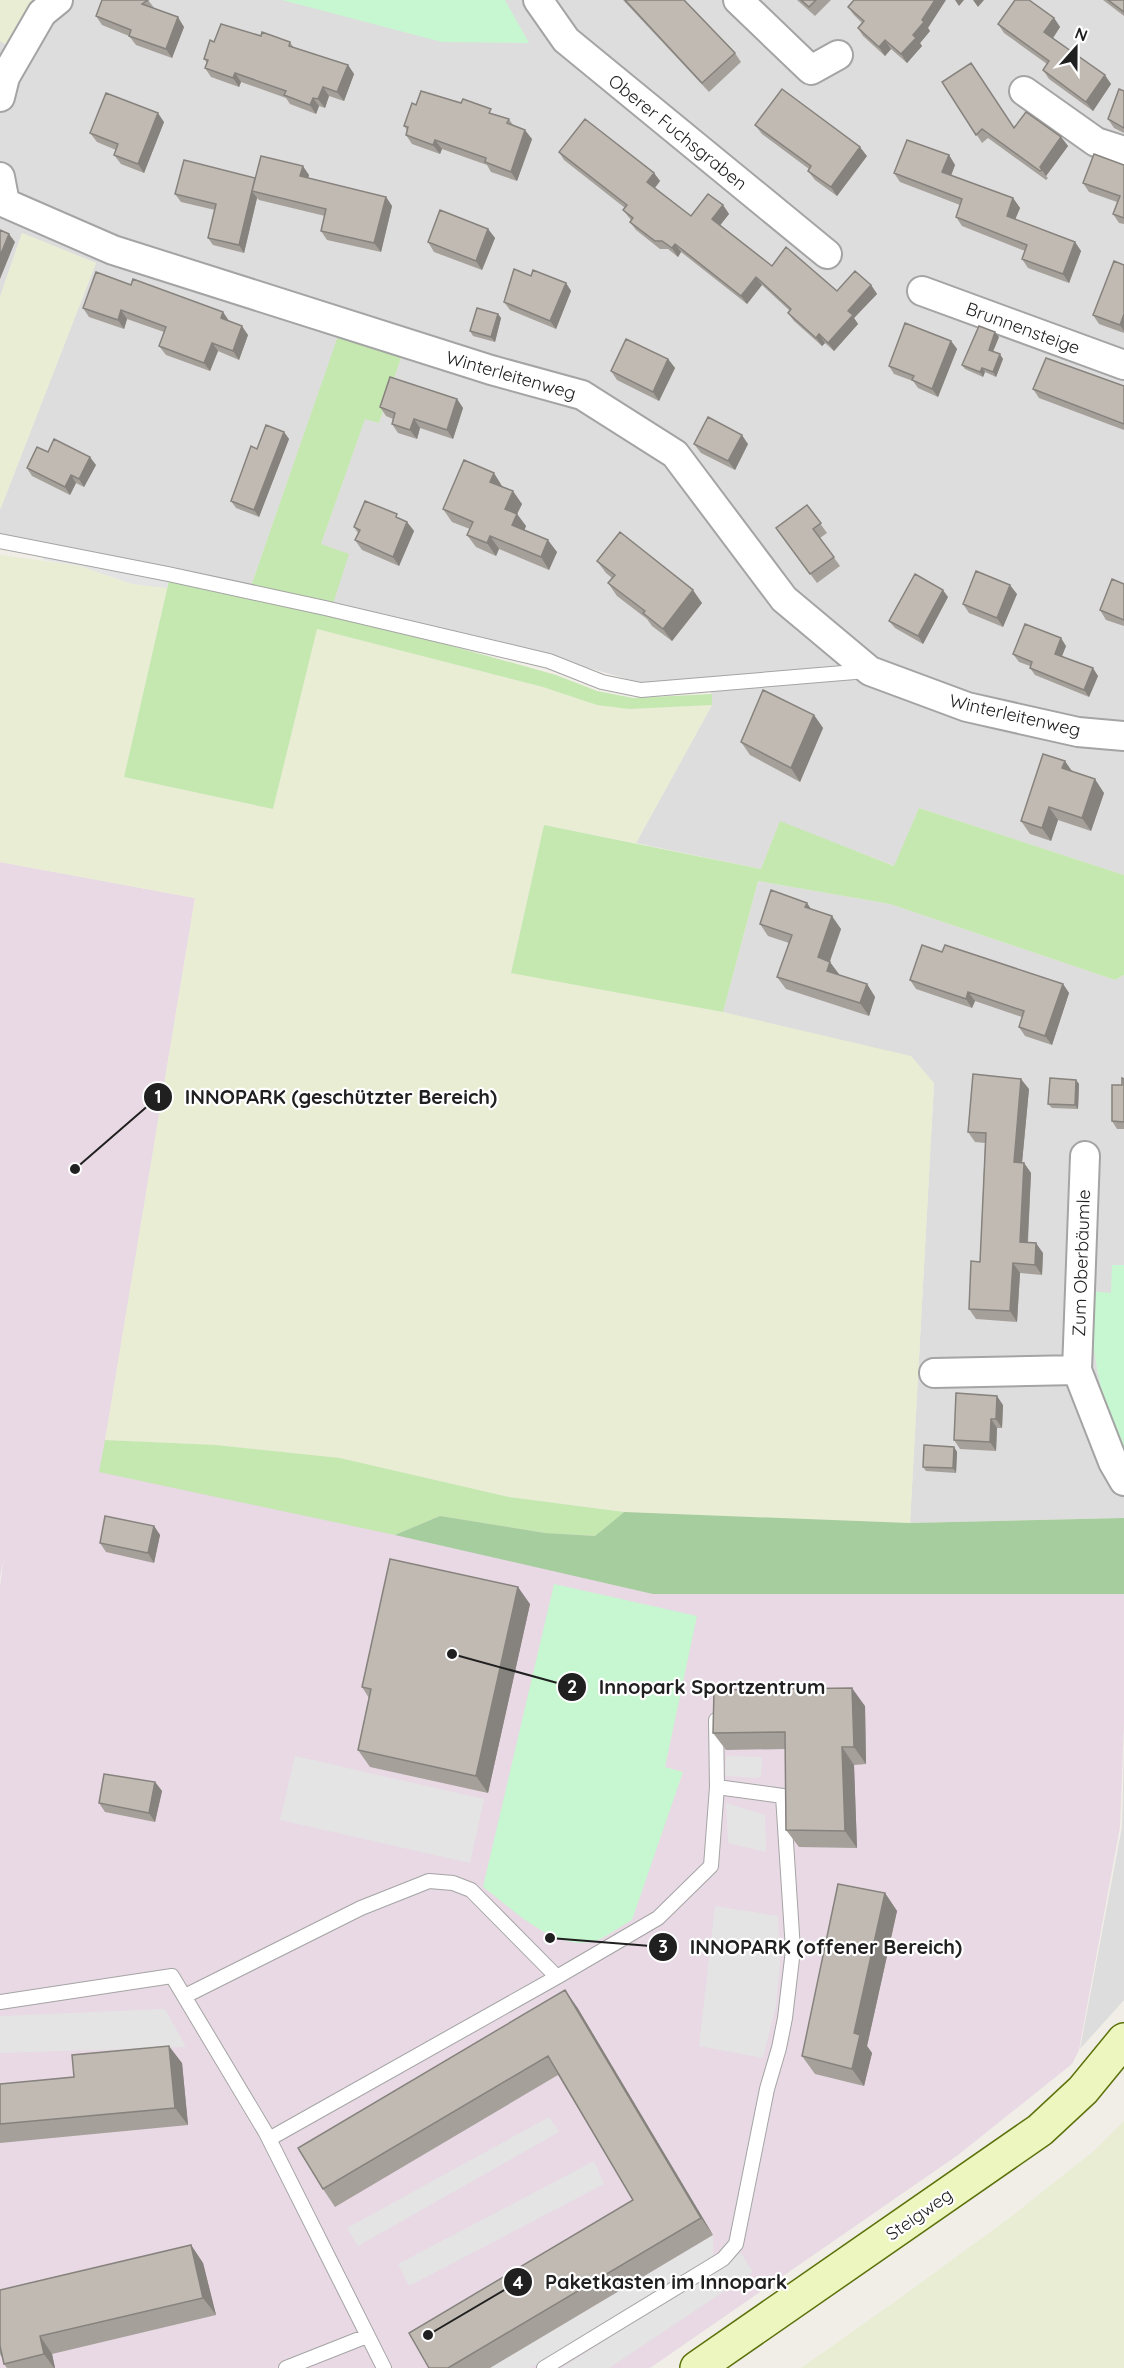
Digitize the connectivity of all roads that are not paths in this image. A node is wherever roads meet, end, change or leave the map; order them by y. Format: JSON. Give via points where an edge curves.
{"nodes":[{"id":1,"x":58,"y":0,"type":"edge"},
{"id":2,"x":538,"y":0,"type":"edge"},
{"id":3,"x":738,"y":0,"type":"edge"},
{"id":4,"x":838,"y":55,"type":"dead end"},
{"id":5,"x":1024,"y":91,"type":"dead end"},
{"id":6,"x":0,"y":97,"type":"edge"},
{"id":7,"x":1124,"y":152,"type":"edge"},
{"id":8,"x":2,"y":194,"type":"edge"},
{"id":9,"x":827,"y":254,"type":"dead end"},
{"id":10,"x":922,"y":291,"type":"dead end"},
{"id":11,"x":1124,"y":365,"type":"edge"},
{"id":12,"x":0,"y":541,"type":"edge"},
{"id":13,"x":870,"y":671,"type":"junction"},
{"id":14,"x":1124,"y":736,"type":"edge"},
{"id":15,"x":1085,"y":1156,"type":"dead end"},
{"id":16,"x":1077,"y":1370,"type":"junction"},
{"id":17,"x":934,"y":1373,"type":"dead end"},
{"id":18,"x":1124,"y":1481,"type":"edge"},
{"id":19,"x":716,"y":1703,"type":"edge"},
{"id":20,"x":717,"y":1787,"type":"junction"},
{"id":21,"x":557,"y":1977,"type":"junction"},
{"id":22,"x":185,"y":1996,"type":"junction"},
{"id":23,"x":0,"y":2002,"type":"edge"},
{"id":24,"x":1124,"y":2040,"type":"edge"},
{"id":25,"x":269,"y":2139,"type":"junction"},
{"id":26,"x":368,"y":2336,"type":"junction"},
{"id":27,"x":286,"y":2368,"type":"edge"},
{"id":28,"x":384,"y":2368,"type":"edge"},
{"id":29,"x":544,"y":2368,"type":"edge"},
{"id":30,"x":697,"y":2368,"type":"edge"}],
"edges":[{"from":1,"to":6,"type":"street","via":[[42,13],[5,77]]},
{"from":2,"to":9,"type":"street","name":"Oberer Fuchsgraben","via":[[566,40]]},
{"from":3,"to":4,"type":"street","via":[[811,69]]},
{"from":5,"to":7,"type":"street","via":[[1096,142]]},
{"from":8,"to":13,"type":"street","name":"Winterleitenweg","via":[[113,250],[490,370],[582,395],[675,454],[784,599]]},
{"from":10,"to":11,"type":"street","name":"Brunnensteige"},
{"from":12,"to":13,"type":"lane","via":[[324,608],[549,661],[602,682],[641,690]]},
{"from":13,"to":14,"type":"street","name":"Winterleitenweg","via":[[967,707],[1078,732]]},
{"from":15,"to":16,"type":"street","name":"Zum Oberbäumle"},
{"from":16,"to":17,"type":"street"},
{"from":16,"to":18,"type":"street","name":"Zum Oberbäumle"},
{"from":19,"to":20,"type":"lane"},
{"from":20,"to":21,"type":"lane","via":[[711,1866],[658,1918]]},
{"from":20,"to":29,"type":"lane","via":[[783,1796],[793,1950],[785,2018],[736,2244],[723,2259]]},
{"from":21,"to":22,"type":"lane","via":[[471,1890],[453,1883],[429,1881],[361,1908]]},
{"from":21,"to":25,"type":"lane"},
{"from":22,"to":23,"type":"lane","via":[[172,1976]]},
{"from":22,"to":25,"type":"lane"},
{"from":24,"to":30,"type":"street","name":"Steigweg","via":[[1083,2090],[1040,2130]]},
{"from":25,"to":26,"type":"lane"},
{"from":26,"to":27,"type":"lane"},
{"from":26,"to":28,"type":"lane"}]}
